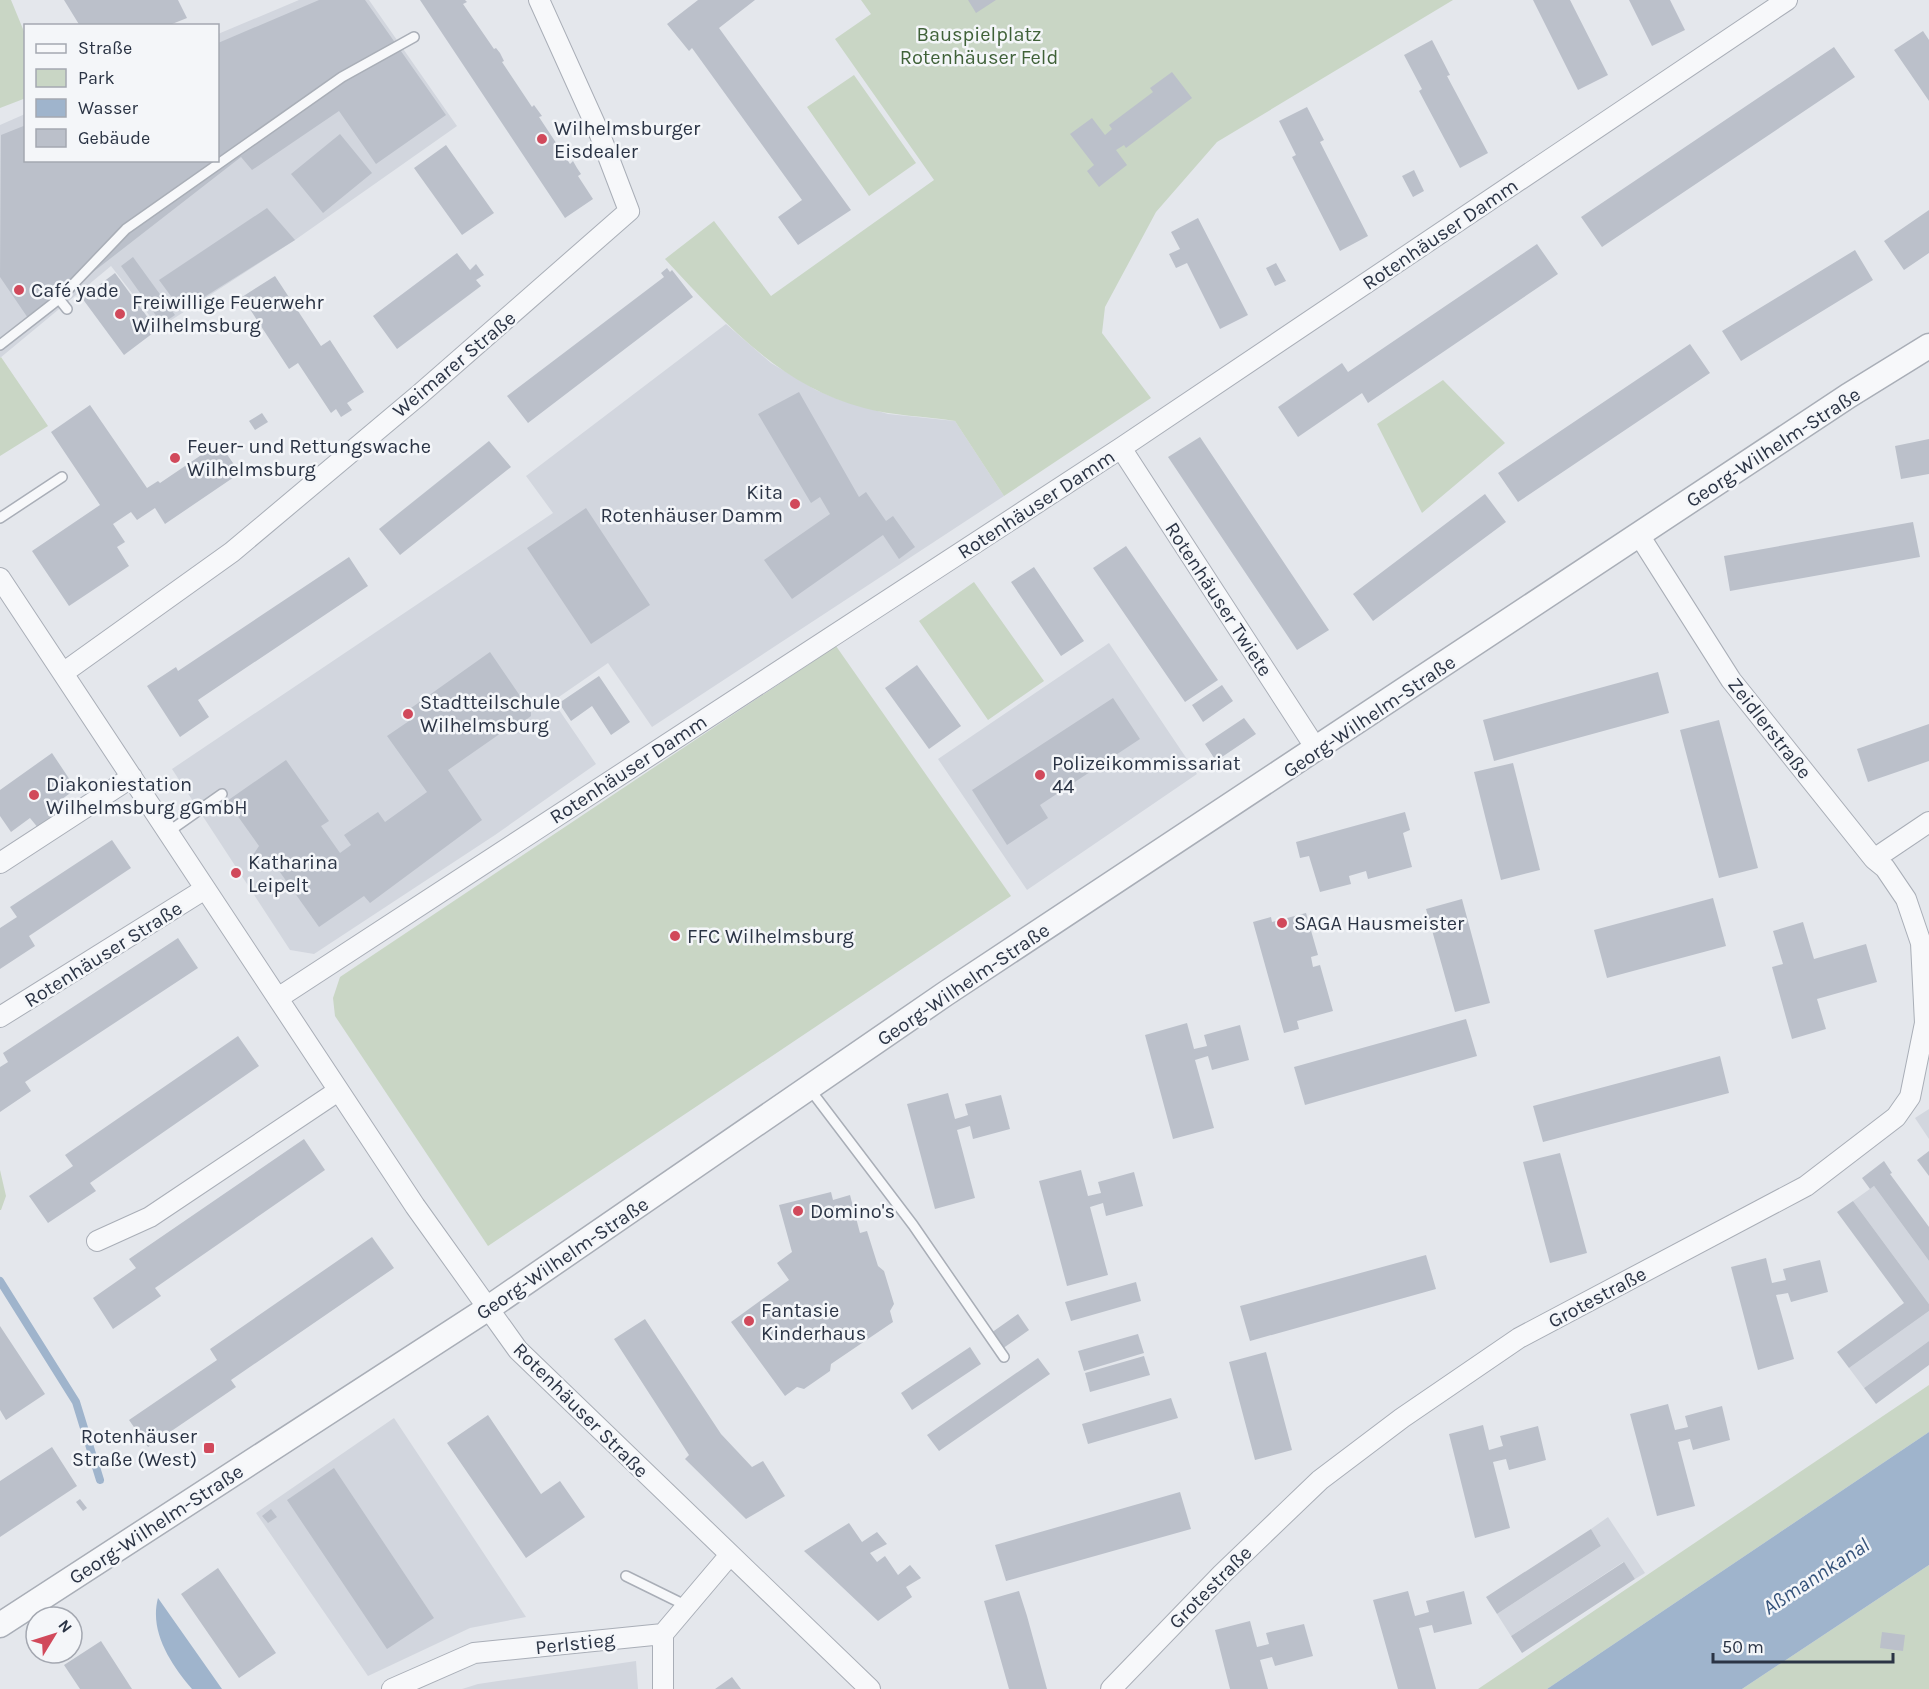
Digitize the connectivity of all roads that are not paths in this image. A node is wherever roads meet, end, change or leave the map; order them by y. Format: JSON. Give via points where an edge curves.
{"nodes":[{"id":1,"x":539,"y":0,"type":"edge"},
{"id":2,"x":1787,"y":0,"type":"edge"},
{"id":3,"x":414,"y":37,"type":"dead end"},
{"id":4,"x":59,"y":298,"type":"junction"},
{"id":5,"x":67,"y":309,"type":"dead end"},
{"id":6,"x":0,"y":345,"type":"edge"},
{"id":7,"x":1929,"y":346,"type":"edge"},
{"id":8,"x":1121,"y":448,"type":"junction"},
{"id":9,"x":62,"y":477,"type":"dead end"},
{"id":10,"x":0,"y":518,"type":"edge"},
{"id":11,"x":1639,"y":535,"type":"junction"},
{"id":12,"x":0,"y":578,"type":"edge"},
{"id":13,"x":63,"y":673,"type":"junction"},
{"id":14,"x":1317,"y":750,"type":"junction"},
{"id":15,"x":132,"y":777,"type":"junction"},
{"id":16,"x":222,"y":795,"type":"dead end"},
{"id":17,"x":1929,"y":822,"type":"edge"},
{"id":18,"x":168,"y":832,"type":"junction"},
{"id":19,"x":1874,"y":859,"type":"junction"},
{"id":20,"x":0,"y":863,"type":"edge"},
{"id":21,"x":205,"y":889,"type":"junction"},
{"id":22,"x":278,"y":998,"type":"junction"},
{"id":23,"x":0,"y":1017,"type":"edge"},
{"id":24,"x":1927,"y":1023,"type":"edge"},
{"id":25,"x":810,"y":1088,"type":"junction"},
{"id":26,"x":338,"y":1091,"type":"junction"},
{"id":27,"x":98,"y":1241,"type":"dead end"},
{"id":28,"x":487,"y":1309,"type":"junction"},
{"id":29,"x":1004,"y":1358,"type":"dead end"},
{"id":30,"x":729,"y":1556,"type":"junction"},
{"id":31,"x":626,"y":1576,"type":"dead end"},
{"id":32,"x":687,"y":1606,"type":"junction"},
{"id":33,"x":0,"y":1625,"type":"edge"},
{"id":34,"x":663,"y":1634,"type":"junction"},
{"id":35,"x":392,"y":1689,"type":"edge"},
{"id":36,"x":663,"y":1689,"type":"edge"},
{"id":37,"x":870,"y":1689,"type":"edge"},
{"id":38,"x":1111,"y":1689,"type":"edge"}],
"edges":[{"from":1,"to":13,"type":"street","name":"Weimarer Straße","via":[[600,135],[629,212],[232,552]]},
{"from":2,"to":8,"type":"street","name":"Rotenhäuser Damm"},
{"from":3,"to":4,"type":"lane","via":[[342,77],[126,229]]},
{"from":4,"to":5,"type":"lane"},
{"from":4,"to":6,"type":"lane"},
{"from":7,"to":11,"type":"street","name":"Georg-Wilhelm-Straße"},
{"from":8,"to":14,"type":"street","name":"Rotenhäuser Twiete"},
{"from":8,"to":22,"type":"street","name":"Rotenhäuser Damm"},
{"from":9,"to":10,"type":"lane"},
{"from":11,"to":14,"type":"street","name":"Georg-Wilhelm-Straße"},
{"from":11,"to":19,"type":"street","name":"Zeidlerstraße","via":[[1731,680]]},
{"from":12,"to":13,"type":"street","name":"Rotenhäuser Straße"},
{"from":13,"to":15,"type":"street","name":"Rotenhäuser Straße"},
{"from":14,"to":25,"type":"street","name":"Georg-Wilhelm-Straße","via":[[945,994]]},
{"from":15,"to":18,"type":"street","name":"Rotenhäuser Straße"},
{"from":15,"to":20,"type":"street"},
{"from":16,"to":18,"type":"lane"},
{"from":17,"to":19,"type":"street"},
{"from":18,"to":21,"type":"street","name":"Rotenhäuser Straße"},
{"from":19,"to":24,"type":"street","name":"Grotestraße","via":[[1906,899],[1921,943]]},
{"from":21,"to":22,"type":"street","name":"Rotenhäuser Straße"},
{"from":21,"to":23,"type":"street","name":"Rotenhäuser Straße"},
{"from":22,"to":26,"type":"street","name":"Rotenhäuser Straße"},
{"from":24,"to":38,"type":"street","name":"Grotestraße","via":[[1910,1097],[1882,1130],[1806,1186],[1519,1338],[1402,1418],[1320,1480]]},
{"from":25,"to":28,"type":"street","name":"Georg-Wilhelm-Straße"},
{"from":25,"to":29,"type":"lane","via":[[913,1225]]},
{"from":26,"to":27,"type":"street","via":[[150,1217]]},
{"from":26,"to":28,"type":"street","name":"Rotenhäuser Straße"},
{"from":28,"to":30,"type":"street","name":"Rotenhäuser Straße","via":[[518,1350]]},
{"from":28,"to":33,"type":"street","name":"Georg-Wilhelm-Straße"},
{"from":30,"to":32,"type":"street"},
{"from":30,"to":37,"type":"street","name":"Rotenhäuser Straße"},
{"from":31,"to":32,"type":"lane"},
{"from":32,"to":34,"type":"street"},
{"from":34,"to":35,"type":"street","name":"Perlstieg","via":[[474,1653]]},
{"from":34,"to":36,"type":"street"}]}
